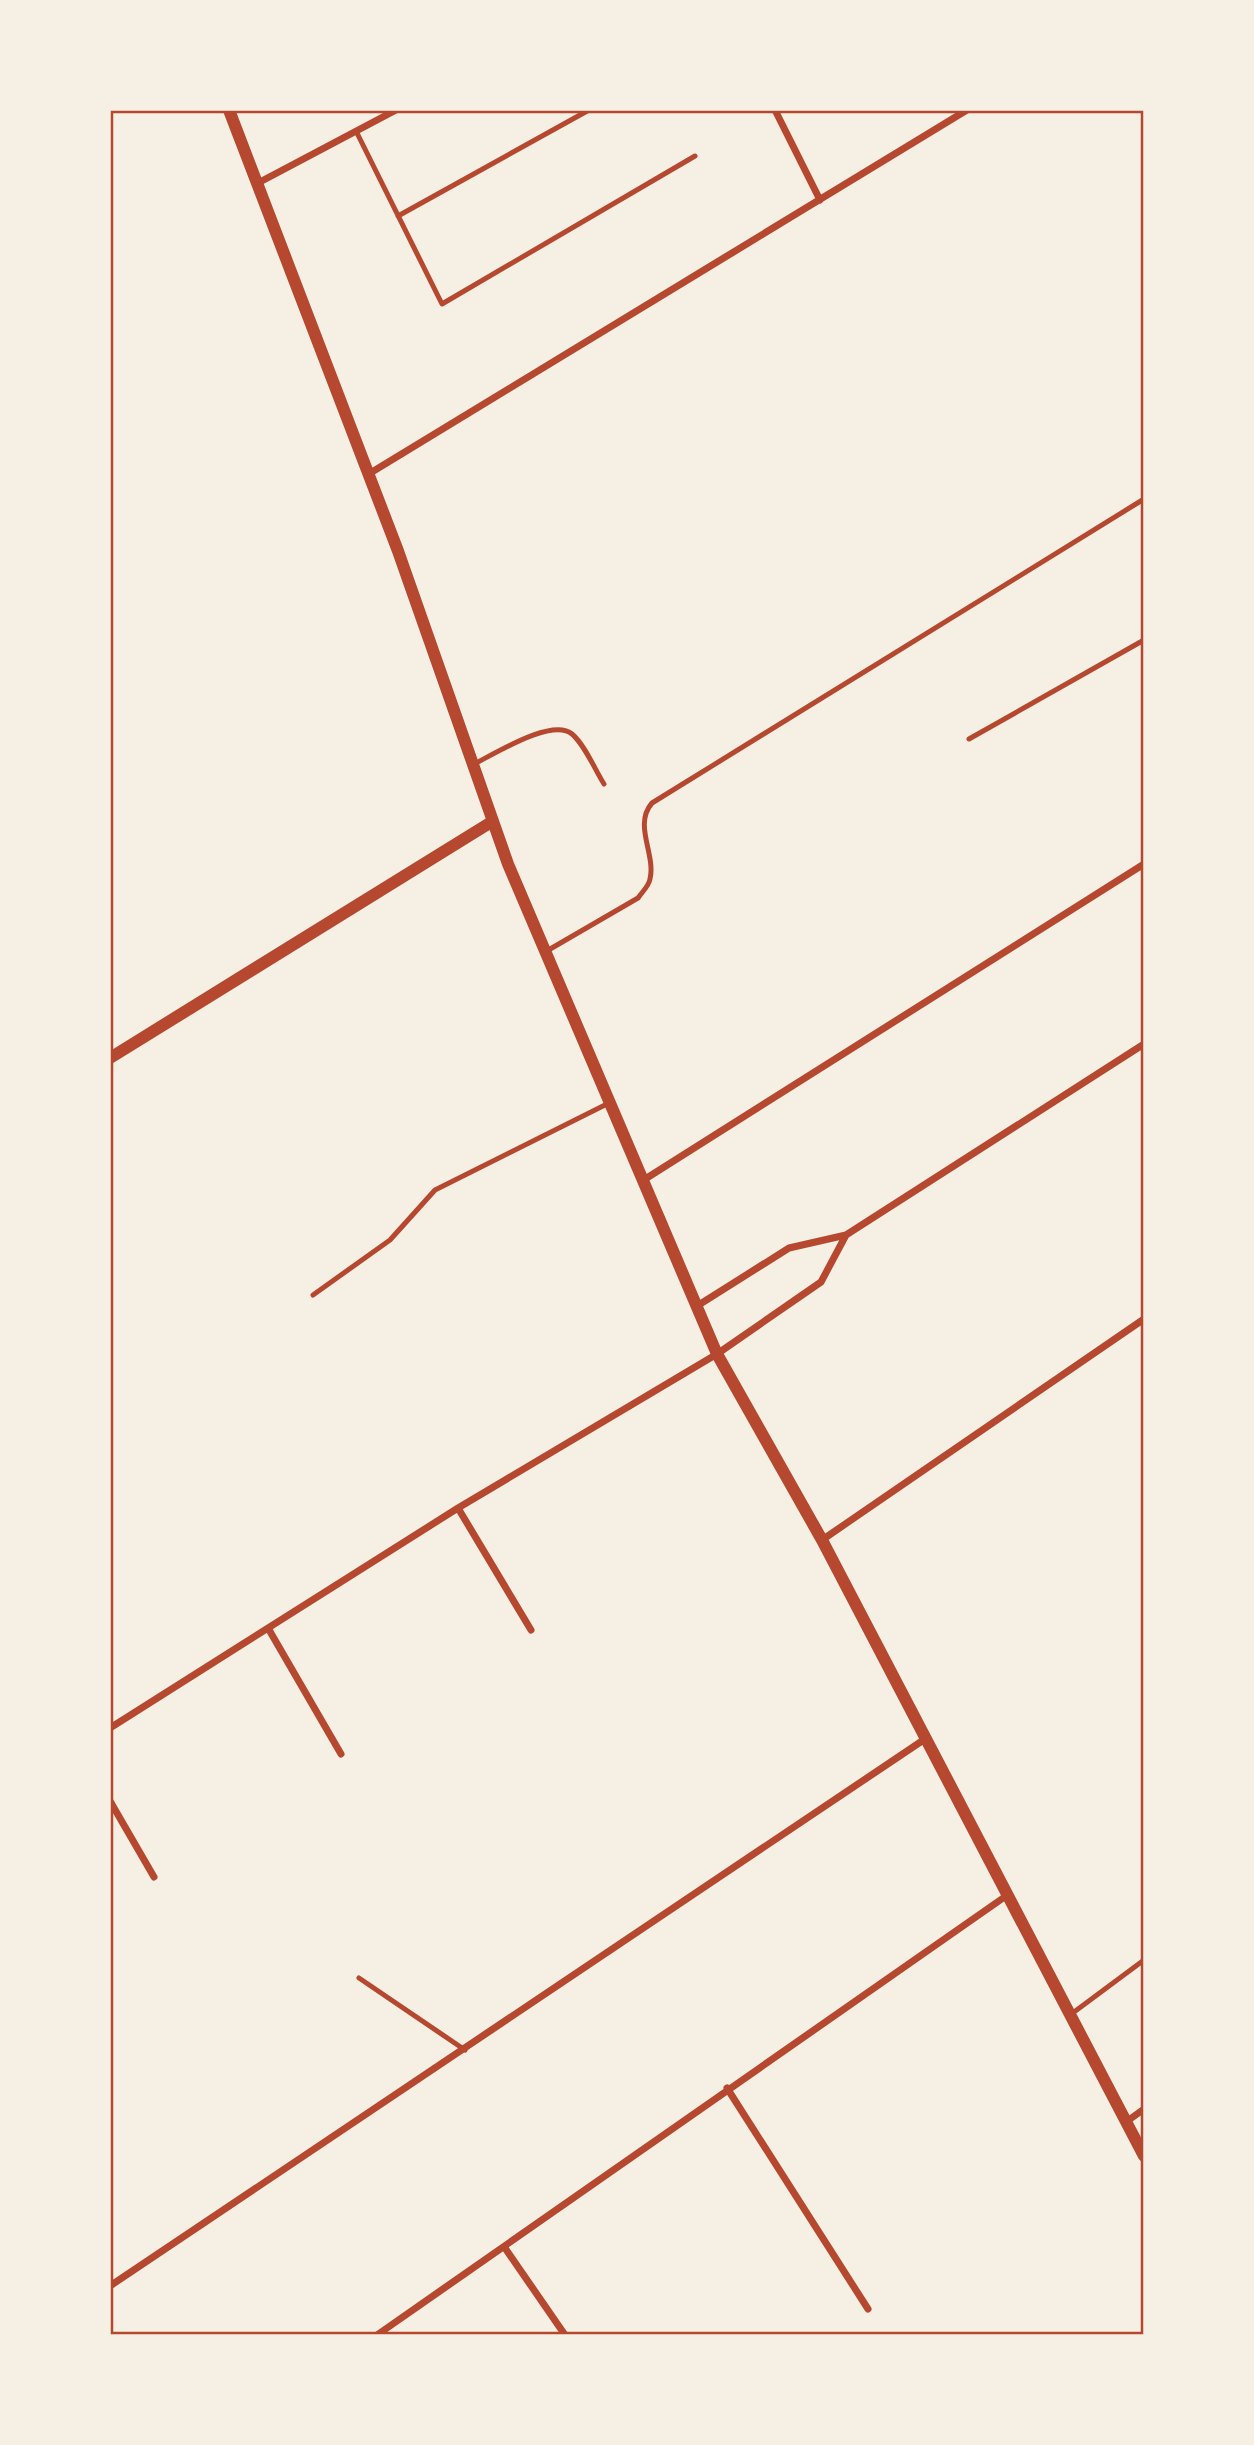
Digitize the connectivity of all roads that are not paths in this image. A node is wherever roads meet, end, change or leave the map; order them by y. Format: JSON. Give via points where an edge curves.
{"nodes":[{"id":1,"x":229,"y":110,"type":"edge"},
{"id":2,"x":396,"y":110,"type":"edge"},
{"id":3,"x":589,"y":110,"type":"edge"},
{"id":4,"x":775,"y":110,"type":"edge"},
{"id":5,"x":967,"y":110,"type":"edge"},
{"id":6,"x":356,"y":131,"type":"junction"},
{"id":7,"x":695,"y":156,"type":"dead end"},
{"id":8,"x":258,"y":183,"type":"junction"},
{"id":9,"x":820,"y":200,"type":"junction"},
{"id":10,"x":398,"y":216,"type":"junction"},
{"id":11,"x":366,"y":475,"type":"junction"},
{"id":12,"x":1144,"y":499,"type":"edge"},
{"id":13,"x":1144,"y":640,"type":"edge"},
{"id":14,"x":969,"y":740,"type":"dead end"},
{"id":15,"x":472,"y":765,"type":"junction"},
{"id":16,"x":604,"y":784,"type":"dead end"},
{"id":17,"x":493,"y":821,"type":"junction"},
{"id":18,"x":1144,"y":864,"type":"edge"},
{"id":19,"x":545,"y":952,"type":"junction"},
{"id":20,"x":1144,"y":1044,"type":"edge"},
{"id":21,"x":110,"y":1058,"type":"edge"},
{"id":22,"x":609,"y":1103,"type":"junction"},
{"id":23,"x":642,"y":1181,"type":"junction"},
{"id":24,"x":846,"y":1235,"type":"junction"},
{"id":25,"x":313,"y":1295,"type":"dead end"},
{"id":26,"x":697,"y":1307,"type":"junction"},
{"id":27,"x":1144,"y":1319,"type":"edge"},
{"id":28,"x":717,"y":1354,"type":"junction"},
{"id":29,"x":458,"y":1508,"type":"junction"},
{"id":30,"x":821,"y":1540,"type":"junction"},
{"id":31,"x":268,"y":1628,"type":"junction"},
{"id":32,"x":531,"y":1630,"type":"dead end"},
{"id":33,"x":110,"y":1728,"type":"edge"},
{"id":34,"x":925,"y":1739,"type":"junction"},
{"id":35,"x":341,"y":1754,"type":"dead end"},
{"id":36,"x":110,"y":1801,"type":"edge"},
{"id":37,"x":154,"y":1877,"type":"dead end"},
{"id":38,"x":1006,"y":1896,"type":"junction"},
{"id":39,"x":1144,"y":1960,"type":"edge"},
{"id":40,"x":359,"y":1979,"type":"dead end"},
{"id":41,"x":1070,"y":2015,"type":"junction"},
{"id":42,"x":465,"y":2050,"type":"junction"},
{"id":43,"x":727,"y":2088,"type":"junction"},
{"id":44,"x":1144,"y":2109,"type":"edge"},
{"id":45,"x":1126,"y":2122,"type":"junction"},
{"id":46,"x":1144,"y":2156,"type":"edge"},
{"id":47,"x":505,"y":2248,"type":"junction"},
{"id":48,"x":110,"y":2286,"type":"edge"},
{"id":49,"x":868,"y":2309,"type":"dead end"},
{"id":50,"x":377,"y":2335,"type":"edge"},
{"id":51,"x":565,"y":2335,"type":"edge"}],
"edges":[{"from":1,"to":8,"type":"street"},
{"from":2,"to":6,"type":"street"},
{"from":3,"to":10,"type":"lane"},
{"from":4,"to":9,"type":"street"},
{"from":5,"to":9,"type":"street"},
{"from":6,"to":8,"type":"street"},
{"from":6,"to":10,"type":"lane"},
{"from":7,"to":10,"type":"lane","via":[[442,304]]},
{"from":8,"to":11,"type":"street"},
{"from":9,"to":11,"type":"street"},
{"from":11,"to":15,"type":"street","via":[[398,551]]},
{"from":12,"to":19,"type":"lane","via":[[652,803],[643,822],[651,878],[647,887],[638,898]]},
{"from":13,"to":14,"type":"lane"},
{"from":15,"to":16,"type":"lane","via":[[545,730],[563,730],[573,734]]},
{"from":15,"to":17,"type":"street"},
{"from":17,"to":19,"type":"street"},
{"from":17,"to":21,"type":"street"},
{"from":18,"to":23,"type":"street"},
{"from":19,"to":22,"type":"street"},
{"from":20,"to":24,"type":"street"},
{"from":22,"to":23,"type":"street"},
{"from":22,"to":25,"type":"lane","via":[[435,1190],[390,1240]]},
{"from":23,"to":26,"type":"street"},
{"from":24,"to":26,"type":"street","via":[[789,1248]]},
{"from":24,"to":28,"type":"street","via":[[821,1282]]},
{"from":26,"to":28,"type":"street"},
{"from":27,"to":30,"type":"street"},
{"from":28,"to":29,"type":"street"},
{"from":28,"to":30,"type":"street"},
{"from":29,"to":31,"type":"street"},
{"from":29,"to":32,"type":"street"},
{"from":30,"to":34,"type":"street"},
{"from":31,"to":33,"type":"street"},
{"from":31,"to":35,"type":"street"},
{"from":34,"to":38,"type":"street"},
{"from":34,"to":42,"type":"street"},
{"from":36,"to":37,"type":"street"},
{"from":38,"to":41,"type":"street"},
{"from":38,"to":43,"type":"street"},
{"from":39,"to":41,"type":"lane"},
{"from":40,"to":42,"type":"lane"},
{"from":41,"to":45,"type":"street"},
{"from":42,"to":48,"type":"street"},
{"from":43,"to":47,"type":"street"},
{"from":43,"to":49,"type":"street"},
{"from":44,"to":45,"type":"street"},
{"from":45,"to":46,"type":"street"},
{"from":47,"to":50,"type":"street"},
{"from":47,"to":51,"type":"street"}]}
